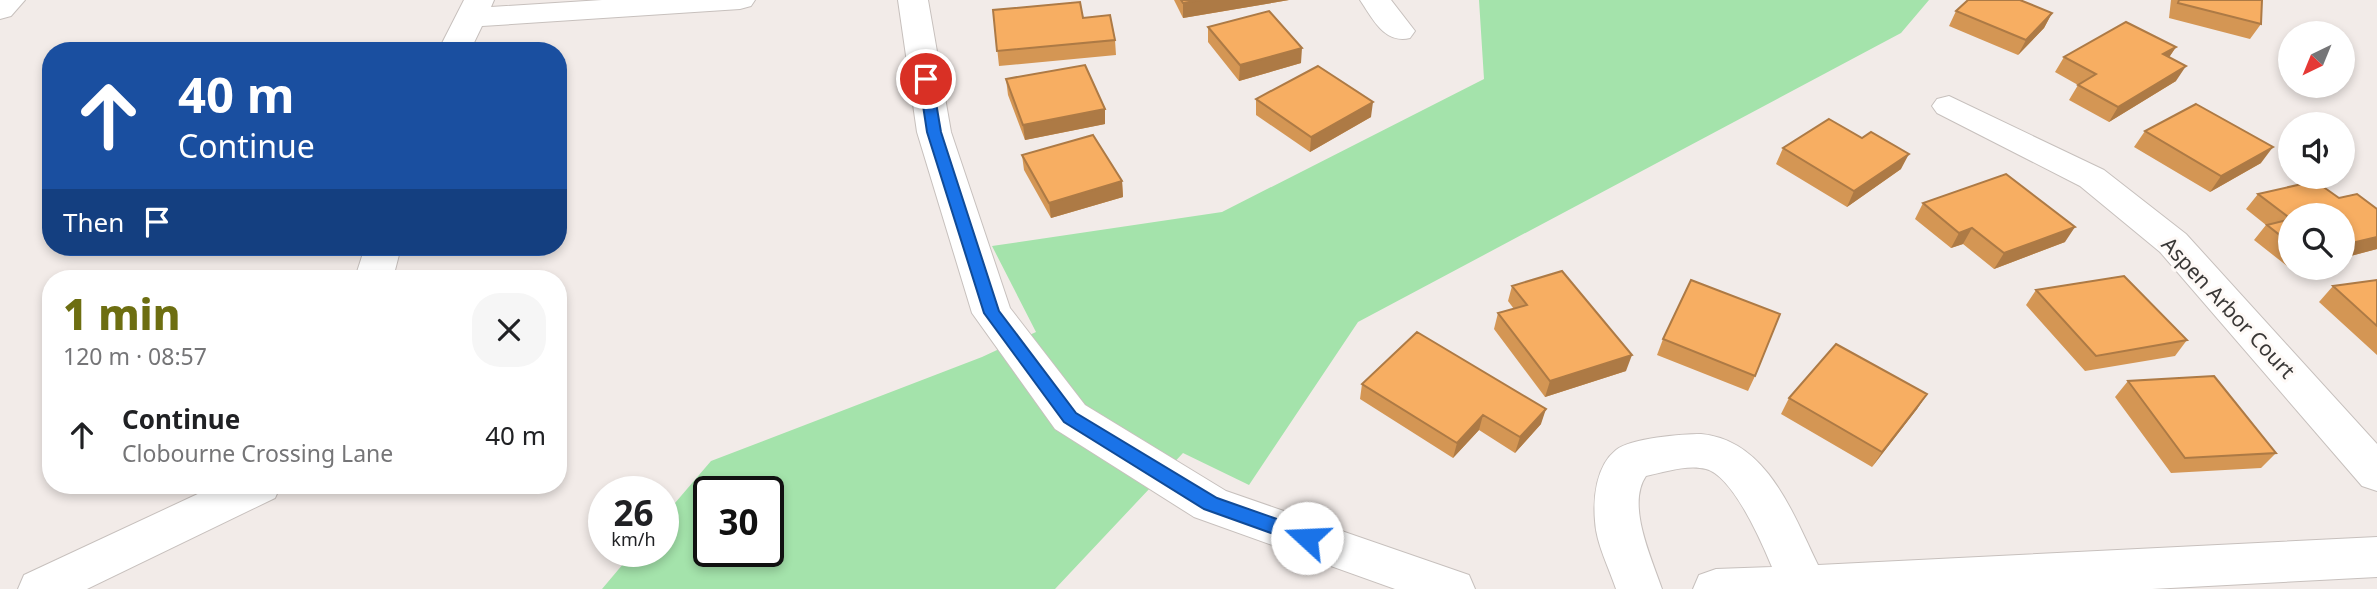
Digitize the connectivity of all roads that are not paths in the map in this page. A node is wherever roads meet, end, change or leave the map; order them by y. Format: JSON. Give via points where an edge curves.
{"nodes":[{"id":1,"x":10,"y":0,"type":"edge"},
{"id":2,"x":740,"y":0,"type":"edge"},
{"id":3,"x":913,"y":0,"type":"edge"},
{"id":4,"x":1375,"y":0,"type":"edge"},
{"id":5,"x":474,"y":9,"type":"edge"},
{"id":6,"x":0,"y":10,"type":"edge"},
{"id":7,"x":1399,"y":31,"type":"dead end"},
{"id":8,"x":458,"y":42,"type":"edge"},
{"id":9,"x":1949,"y":106,"type":"dead end"},
{"id":10,"x":2377,"y":473,"type":"edge"},
{"id":11,"x":240,"y":494,"type":"edge"},
{"id":12,"x":2377,"y":557,"type":"edge"},
{"id":13,"x":1804,"y":585,"type":"junction"},
{"id":14,"x":41,"y":589,"type":"edge"},
{"id":15,"x":1452,"y":589,"type":"edge"},
{"id":16,"x":1639,"y":589,"type":"edge"},
{"id":17,"x":1716,"y":589,"type":"edge"}],
"edges":[{"from":1,"to":6,"type":"street"},
{"from":2,"to":5,"type":"street"},
{"from":3,"to":15,"type":"street","via":[[934,132],[992,313],[1070,417],[1210,504]]},
{"from":4,"to":7,"type":"street"},
{"from":5,"to":8,"type":"street"},
{"from":9,"to":10,"type":"street","name":"Aspen Arbor Court","via":[[2092,178],[2173,243]]},
{"from":11,"to":14,"type":"street"},
{"from":12,"to":13,"type":"street"},
{"from":13,"to":16,"type":"street","via":[[1748,477],[1713,452],[1632,461],[1619,480],[1617,523]]},
{"from":13,"to":17,"type":"street"}]}
